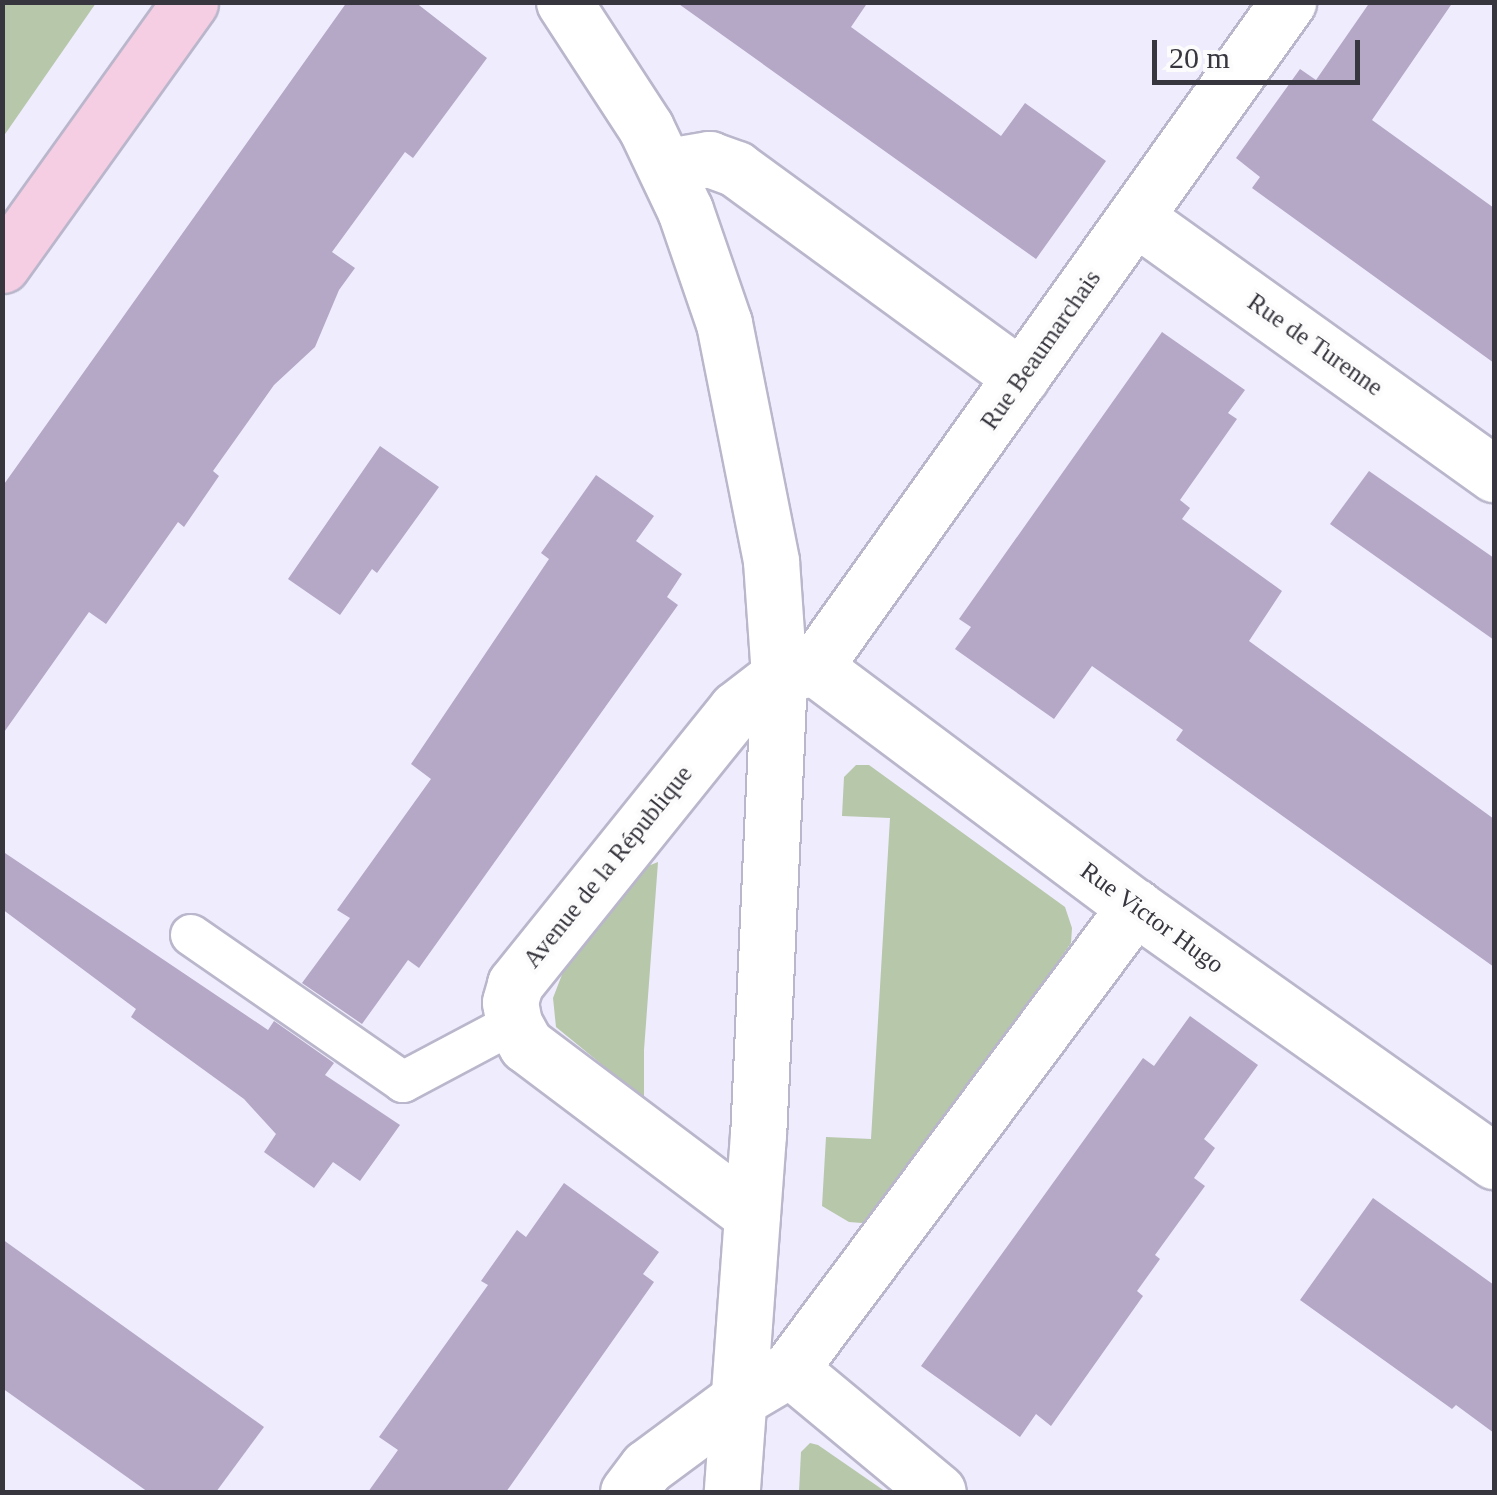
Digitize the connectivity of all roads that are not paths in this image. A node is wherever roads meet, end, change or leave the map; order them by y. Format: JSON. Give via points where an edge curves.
{"nodes":[{"id":1,"x":190,"y":2,"type":"edge"},
{"id":2,"x":564,"y":2,"type":"edge"},
{"id":3,"x":1288,"y":2,"type":"edge"},
{"id":4,"x":667,"y":166,"type":"junction"},
{"id":5,"x":1134,"y":218,"type":"junction"},
{"id":6,"x":2,"y":264,"type":"edge"},
{"id":7,"x":1021,"y":378,"type":"junction"},
{"id":8,"x":1494,"y":474,"type":"edge"},
{"id":9,"x":796,"y":672,"type":"junction"},
{"id":10,"x":1135,"y":908,"type":"junction"},
{"id":11,"x":191,"y":936,"type":"dead end"},
{"id":12,"x":514,"y":1023,"type":"junction"},
{"id":13,"x":1494,"y":1161,"type":"edge"},
{"id":14,"x":752,"y":1215,"type":"junction"},
{"id":15,"x":790,"y":1368,"type":"junction"},
{"id":16,"x":739,"y":1399,"type":"junction"},
{"id":17,"x":628,"y":1492,"type":"edge"},
{"id":18,"x":732,"y":1492,"type":"edge"},
{"id":19,"x":938,"y":1492,"type":"edge"}],
"edges":[{"from":1,"to":6,"type":"street"},
{"from":2,"to":4,"type":"street"},
{"from":3,"to":5,"type":"street","name":"Rue Beaumarchais"},
{"from":4,"to":7,"type":"street","via":[[709,158],[736,169]]},
{"from":4,"to":9,"type":"street","via":[[704,262],[738,381]]},
{"from":5,"to":7,"type":"street","name":"Rue Beaumarchais"},
{"from":5,"to":8,"type":"street","name":"Rue de Turenne"},
{"from":7,"to":9,"type":"street","name":"Rue Beaumarchais"},
{"from":9,"to":10,"type":"street","name":"Rue Victor Hugo"},
{"from":9,"to":12,"type":"street","name":"Avenue de la République","via":[[736,708],[527,966],[510,1002]]},
{"from":9,"to":14,"type":"street"},
{"from":10,"to":13,"type":"street","name":"Rue Victor Hugo"},
{"from":10,"to":15,"type":"street"},
{"from":11,"to":12,"type":"lane","via":[[403,1082]]},
{"from":12,"to":14,"type":"street","via":[[526,1046],[549,1065]]},
{"from":14,"to":16,"type":"street"},
{"from":15,"to":16,"type":"street"},
{"from":15,"to":19,"type":"street"},
{"from":16,"to":17,"type":"street","via":[[647,1467]]},
{"from":16,"to":18,"type":"street"}]}
